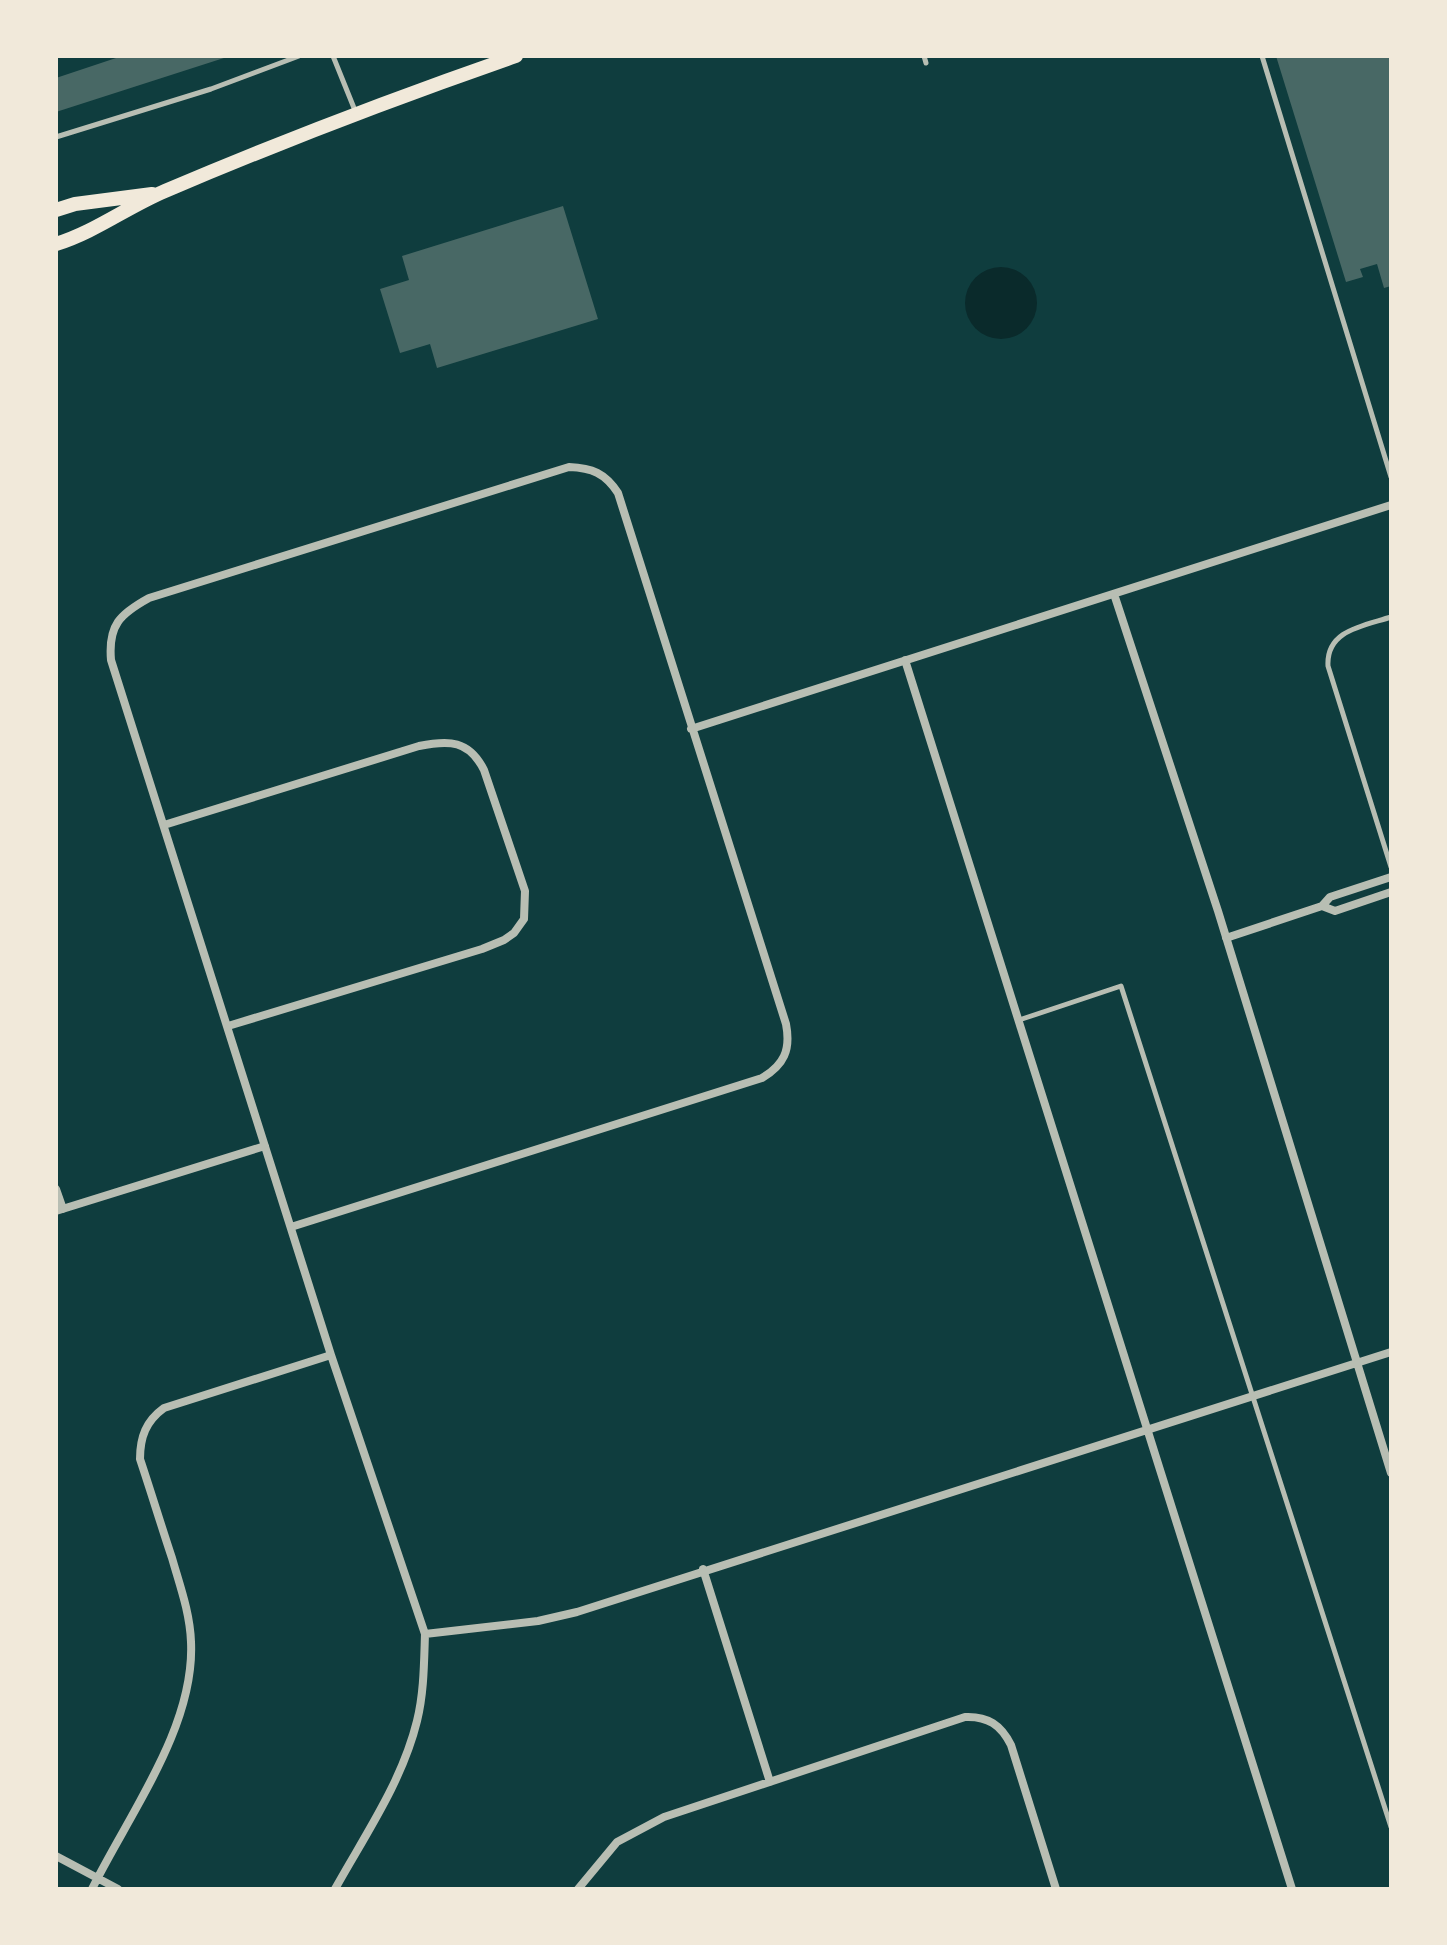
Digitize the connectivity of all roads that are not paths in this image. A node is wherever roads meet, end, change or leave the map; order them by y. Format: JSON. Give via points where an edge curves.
{"nodes":[{"id":1,"x":299,"y":56,"type":"edge"},
{"id":2,"x":333,"y":56,"type":"edge"},
{"id":3,"x":516,"y":56,"type":"edge"},
{"id":4,"x":1262,"y":56,"type":"edge"},
{"id":5,"x":356,"y":114,"type":"junction"},
{"id":6,"x":56,"y":137,"type":"edge"},
{"id":7,"x":161,"y":193,"type":"junction"},
{"id":8,"x":56,"y":210,"type":"edge"},
{"id":9,"x":56,"y":244,"type":"edge"},
{"id":10,"x":1391,"y":477,"type":"edge"},
{"id":11,"x":1391,"y":505,"type":"edge"},
{"id":12,"x":1114,"y":594,"type":"junction"},
{"id":13,"x":1391,"y":617,"type":"edge"},
{"id":14,"x":905,"y":660,"type":"junction"},
{"id":15,"x":691,"y":729,"type":"junction"},
{"id":16,"x":164,"y":825,"type":"junction"},
{"id":17,"x":1391,"y":867,"type":"edge"},
{"id":18,"x":1391,"y":877,"type":"edge"},
{"id":19,"x":1391,"y":892,"type":"edge"},
{"id":20,"x":1322,"y":906,"type":"junction"},
{"id":21,"x":1226,"y":938,"type":"junction"},
{"id":22,"x":1019,"y":1020,"type":"junction"},
{"id":23,"x":228,"y":1026,"type":"junction"},
{"id":24,"x":265,"y":1146,"type":"junction"},
{"id":25,"x":56,"y":1189,"type":"edge"},
{"id":26,"x":59,"y":1210,"type":"edge"},
{"id":27,"x":291,"y":1227,"type":"junction"},
{"id":28,"x":1391,"y":1352,"type":"edge"},
{"id":29,"x":331,"y":1355,"type":"junction"},
{"id":30,"x":1356,"y":1364,"type":"junction"},
{"id":31,"x":1253,"y":1396,"type":"junction"},
{"id":32,"x":1149,"y":1429,"type":"junction"},
{"id":33,"x":1391,"y":1473,"type":"edge"},
{"id":34,"x":703,"y":1569,"type":"junction"},
{"id":35,"x":425,"y":1634,"type":"junction"},
{"id":36,"x":770,"y":1782,"type":"junction"},
{"id":37,"x":1391,"y":1827,"type":"edge"},
{"id":38,"x":56,"y":1856,"type":"edge"},
{"id":39,"x":98,"y":1878,"type":"junction"},
{"id":40,"x":92,"y":1889,"type":"edge"},
{"id":41,"x":118,"y":1889,"type":"edge"},
{"id":42,"x":335,"y":1889,"type":"edge"},
{"id":43,"x":578,"y":1889,"type":"edge"},
{"id":44,"x":1056,"y":1889,"type":"edge"},
{"id":45,"x":1292,"y":1889,"type":"edge"}],
"edges":[{"from":1,"to":6,"type":"lane"},
{"from":2,"to":5,"type":"lane"},
{"from":3,"to":5,"type":"main road"},
{"from":4,"to":10,"type":"lane"},
{"from":5,"to":7,"type":"main road"},
{"from":7,"to":8,"type":"main road"},
{"from":7,"to":9,"type":"main road","via":[[82,236]]},
{"from":11,"to":12,"type":"street"},
{"from":12,"to":14,"type":"street"},
{"from":12,"to":21,"type":"street"},
{"from":13,"to":17,"type":"lane","via":[[1339,636],[1328,666]]},
{"from":14,"to":15,"type":"street"},
{"from":14,"to":22,"type":"street"},
{"from":15,"to":16,"type":"street","via":[[618,493],[599,472],[569,467],[149,598],[129,609],[110,642],[111,660]]},
{"from":15,"to":27,"type":"street","via":[[786,1024],[790,1041],[785,1059],[762,1078]]},
{"from":16,"to":23,"type":"street"},
{"from":16,"to":23,"type":"street","via":[[419,746],[460,744],[484,770],[525,891],[524,919],[504,940]]},
{"from":18,"to":20,"type":"street","via":[[1330,897]]},
{"from":19,"to":20,"type":"street","via":[[1335,911]]},
{"from":20,"to":21,"type":"street"},
{"from":21,"to":30,"type":"street"},
{"from":22,"to":31,"type":"lane","via":[[1121,986]]},
{"from":22,"to":32,"type":"street"},
{"from":23,"to":24,"type":"street"},
{"from":24,"to":26,"type":"street"},
{"from":24,"to":27,"type":"street"},
{"from":25,"to":26,"type":"street"},
{"from":27,"to":29,"type":"street"},
{"from":28,"to":30,"type":"street"},
{"from":29,"to":35,"type":"street"},
{"from":29,"to":39,"type":"street","via":[[164,1408],[143,1434],[140,1459],[186,1604],[191,1666],[173,1735]]},
{"from":30,"to":31,"type":"street"},
{"from":30,"to":33,"type":"street"},
{"from":31,"to":32,"type":"street"},
{"from":31,"to":37,"type":"lane"},
{"from":32,"to":34,"type":"street"},
{"from":32,"to":45,"type":"street"},
{"from":34,"to":35,"type":"street","via":[[577,1612]]},
{"from":34,"to":36,"type":"street"},
{"from":35,"to":42,"type":"street","via":[[423,1684],[407,1754]]},
{"from":36,"to":43,"type":"street","via":[[631,1833],[606,1852]]},
{"from":36,"to":44,"type":"street","via":[[965,1717],[980,1717],[1005,1733],[1011,1745]]},
{"from":38,"to":39,"type":"street"},
{"from":39,"to":40,"type":"street"},
{"from":39,"to":41,"type":"street"}]}
